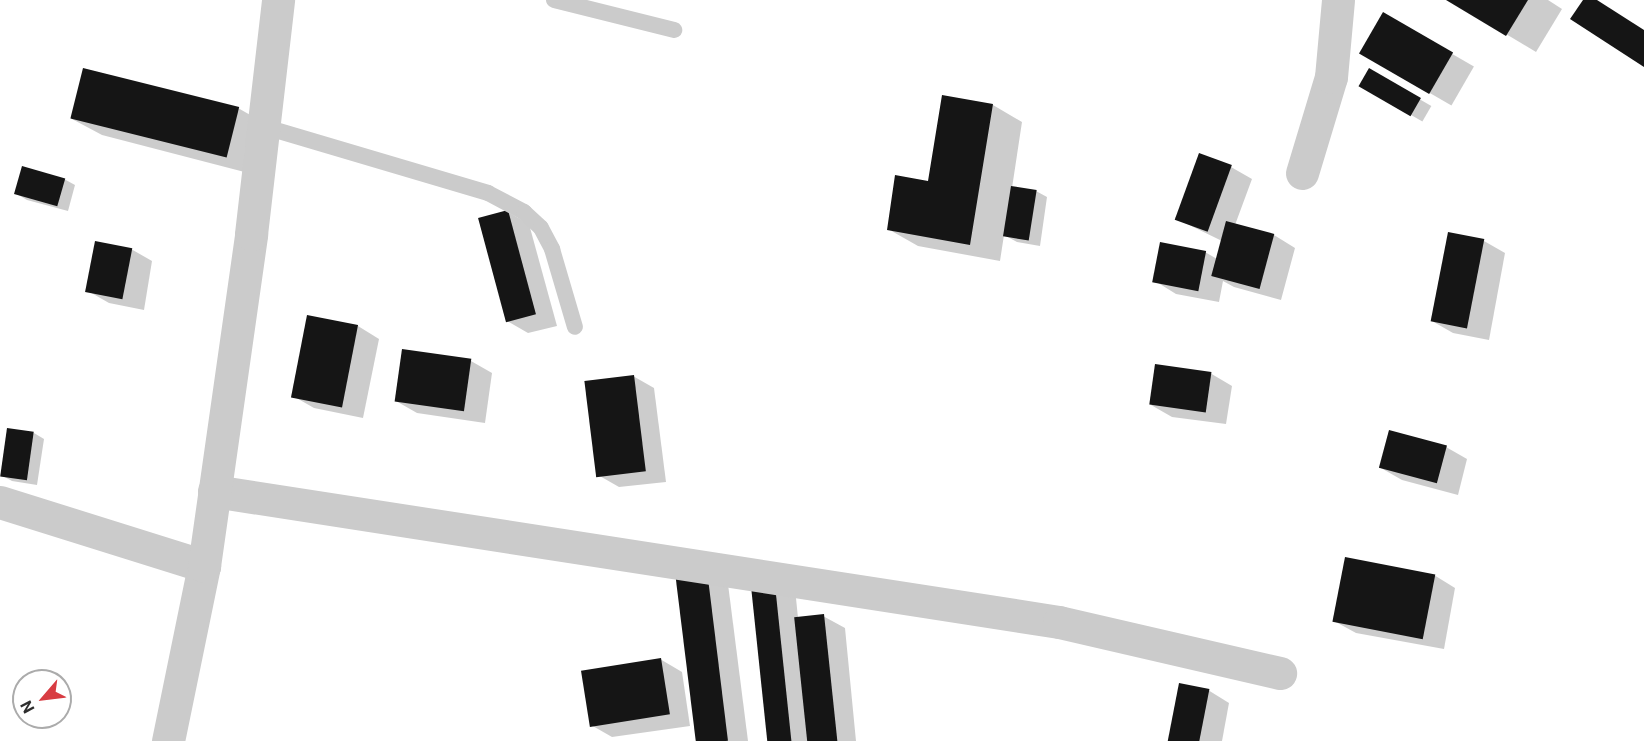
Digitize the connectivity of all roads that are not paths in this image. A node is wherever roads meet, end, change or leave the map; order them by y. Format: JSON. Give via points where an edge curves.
{"nodes":[{"id":1,"x":278,"y":0,"type":"edge"},
{"id":2,"x":554,"y":0,"type":"edge"},
{"id":3,"x":1338,"y":0,"type":"edge"},
{"id":4,"x":674,"y":30,"type":"dead end"},
{"id":5,"x":262,"y":126,"type":"junction"},
{"id":6,"x":1302,"y":173,"type":"dead end"},
{"id":7,"x":574,"y":327,"type":"dead end"},
{"id":8,"x":214,"y":491,"type":"junction"},
{"id":9,"x":0,"y":502,"type":"edge"},
{"id":10,"x":204,"y":566,"type":"junction"},
{"id":11,"x":1280,"y":673,"type":"dead end"},
{"id":12,"x":168,"y":741,"type":"edge"}],
"edges":[{"from":1,"to":5,"type":"street"},
{"from":2,"to":4,"type":"lane"},
{"from":3,"to":6,"type":"street","via":[[1331,77]]},
{"from":5,"to":7,"type":"lane","via":[[488,193],[524,212],[541,228],[552,249]]},
{"from":5,"to":8,"type":"street","via":[[251,234]]},
{"from":8,"to":10,"type":"street"},
{"from":8,"to":11,"type":"street","via":[[1059,622]]},
{"from":9,"to":10,"type":"street"},
{"from":10,"to":12,"type":"street"}]}
